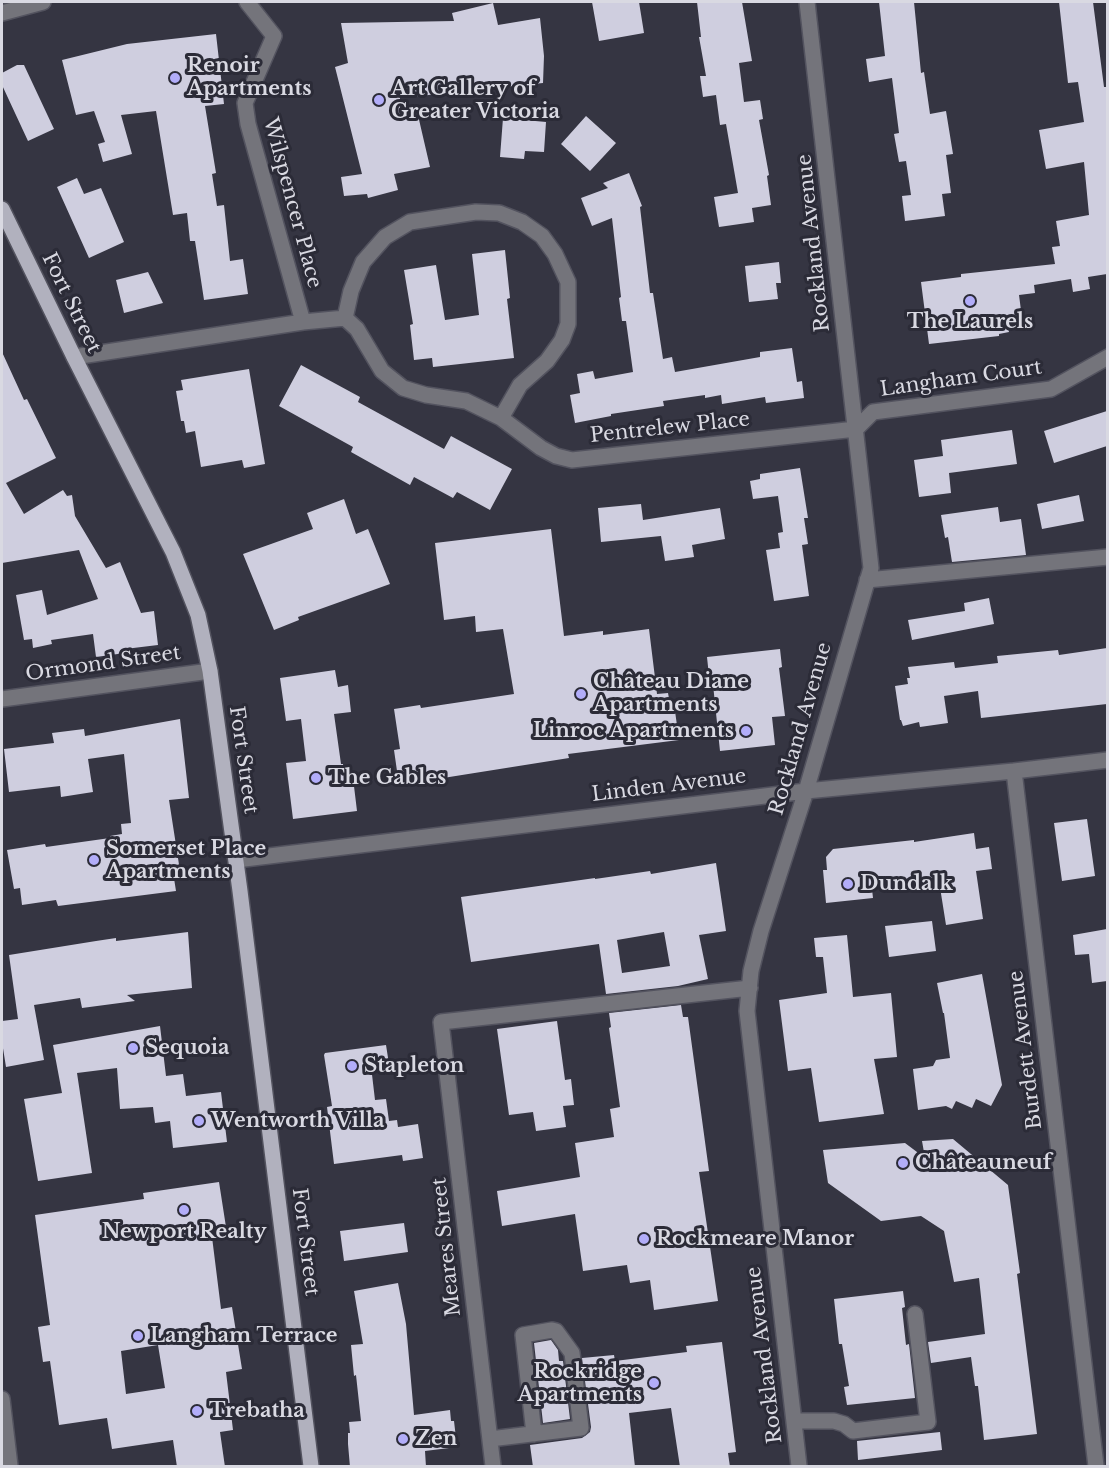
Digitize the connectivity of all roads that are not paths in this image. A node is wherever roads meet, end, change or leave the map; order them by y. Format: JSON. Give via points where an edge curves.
{"nodes":[{"id":1,"x":43,"y":2,"type":"edge"},
{"id":2,"x":247,"y":2,"type":"edge"},
{"id":3,"x":807,"y":2,"type":"edge"},
{"id":4,"x":2,"y":13,"type":"edge"},
{"id":5,"x":2,"y":209,"type":"edge"},
{"id":6,"x":345,"y":318,"type":"junction"},
{"id":7,"x":303,"y":322,"type":"junction"},
{"id":8,"x":74,"y":357,"type":"junction"},
{"id":9,"x":1107,"y":357,"type":"edge"},
{"id":10,"x":501,"y":418,"type":"junction"},
{"id":11,"x":855,"y":429,"type":"junction"},
{"id":12,"x":1107,"y":557,"type":"edge"},
{"id":13,"x":867,"y":580,"type":"junction"},
{"id":14,"x":210,"y":671,"type":"junction"},
{"id":15,"x":2,"y":699,"type":"edge"},
{"id":16,"x":1107,"y":760,"type":"edge"},
{"id":17,"x":1014,"y":771,"type":"junction"},
{"id":18,"x":806,"y":791,"type":"junction"},
{"id":19,"x":236,"y":860,"type":"junction"},
{"id":20,"x":750,"y":988,"type":"junction"},
{"id":21,"x":915,"y":1314,"type":"dead end"},
{"id":22,"x":2,"y":1400,"type":"edge"},
{"id":23,"x":794,"y":1421,"type":"junction"},
{"id":24,"x":534,"y":1434,"type":"junction"},
{"id":25,"x":490,"y":1440,"type":"junction"},
{"id":26,"x":10,"y":1467,"type":"edge"},
{"id":27,"x":311,"y":1467,"type":"edge"},
{"id":28,"x":493,"y":1467,"type":"edge"},
{"id":29,"x":799,"y":1467,"type":"edge"},
{"id":30,"x":1096,"y":1467,"type":"edge"}],
"edges":[{"from":1,"to":4,"type":"street"},
{"from":2,"to":7,"type":"street","name":"Wilspencer Place","via":[[274,36],[245,103]]},
{"from":3,"to":11,"type":"street","name":"Rockland Avenue"},
{"from":5,"to":8,"type":"main road","name":"Fort Street"},
{"from":6,"to":7,"type":"street"},
{"from":6,"to":10,"type":"street","name":"Pentrelew Place","via":[[357,329],[382,371],[403,388],[466,401]]},
{"from":6,"to":10,"type":"street","via":[[363,262],[385,237],[410,222],[500,213],[522,222],[549,245],[568,282],[568,324],[562,340],[547,361],[520,385]]},
{"from":7,"to":8,"type":"street"},
{"from":8,"to":14,"type":"main road","name":"Fort Street","via":[[173,552],[198,615]]},
{"from":9,"to":11,"type":"street","name":"Langham Court","via":[[1051,388],[873,412]]},
{"from":10,"to":11,"type":"street","name":"Pentrelew Place","via":[[541,448],[572,460]]},
{"from":11,"to":13,"type":"street","name":"Rockland Avenue","via":[[871,568]]},
{"from":12,"to":13,"type":"street"},
{"from":13,"to":18,"type":"street","name":"Rockland Avenue"},
{"from":14,"to":15,"type":"street","name":"Ormond Street"},
{"from":14,"to":19,"type":"main road","name":"Fort Street"},
{"from":16,"to":17,"type":"street","name":"Linden Avenue"},
{"from":17,"to":18,"type":"street","name":"Linden Avenue"},
{"from":17,"to":30,"type":"street","name":"Burdett Avenue"},
{"from":18,"to":19,"type":"street","name":"Linden Avenue"},
{"from":18,"to":20,"type":"street","name":"Rockland Avenue","via":[[761,931]]},
{"from":19,"to":27,"type":"main road","name":"Fort Street"},
{"from":20,"to":23,"type":"street","name":"Rockland Avenue","via":[[750,1041]]},
{"from":20,"to":25,"type":"street","name":"Meares Street","via":[[441,1022]]},
{"from":21,"to":23,"type":"street","via":[[928,1422],[853,1431],[834,1421]]},
{"from":22,"to":26,"type":"street"},
{"from":23,"to":29,"type":"street","name":"Rockland Avenue"},
{"from":24,"to":24,"type":"street","via":[[581,1428],[572,1353],[552,1330],[523,1335]]},
{"from":24,"to":25,"type":"street"},
{"from":25,"to":28,"type":"street","name":"Meares Street"}]}
